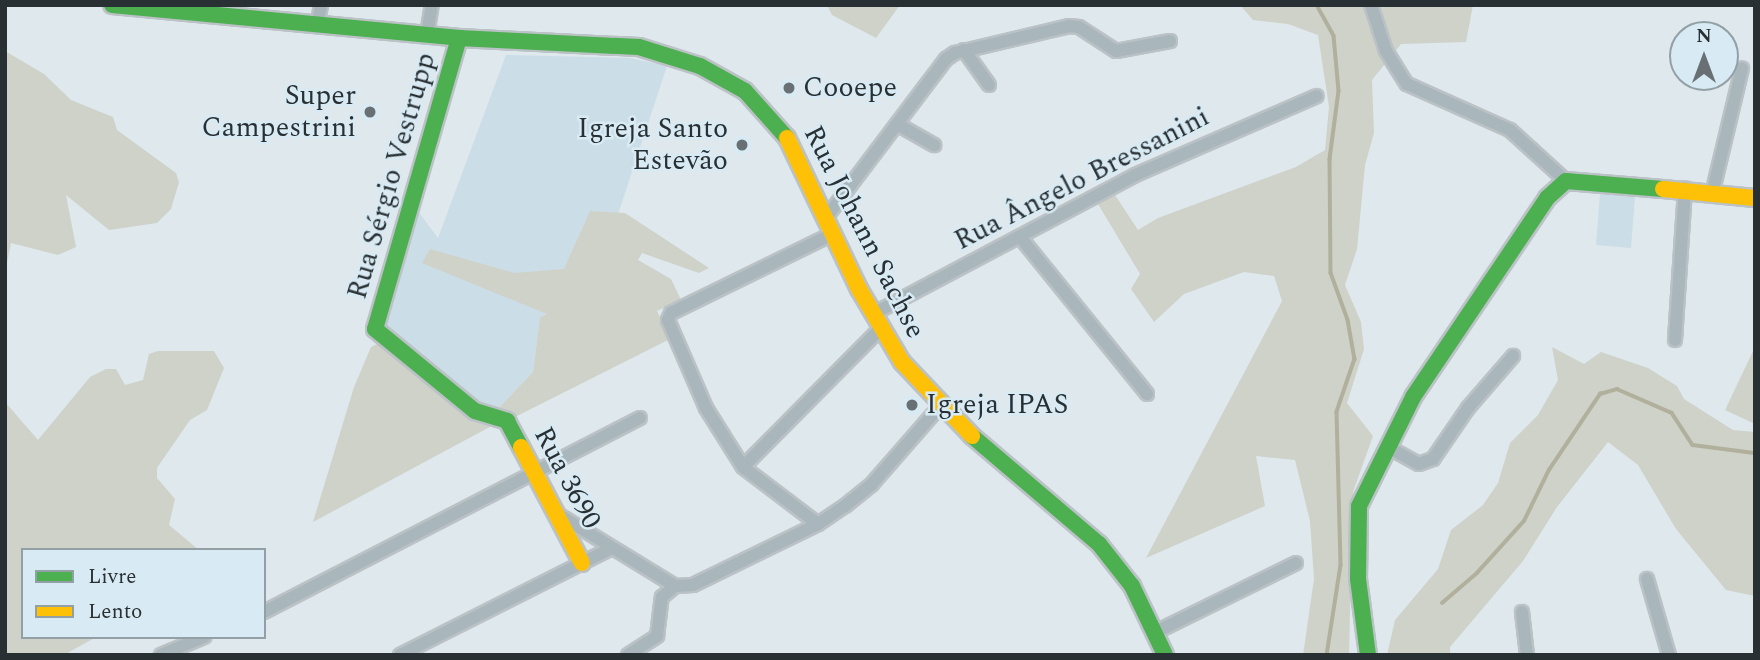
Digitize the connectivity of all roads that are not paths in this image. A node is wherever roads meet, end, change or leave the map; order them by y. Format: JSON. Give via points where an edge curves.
{"nodes":[{"id":1,"x":112,"y":5,"type":"edge"},
{"id":2,"x":321,"y":5,"type":"edge"},
{"id":3,"x":432,"y":5,"type":"edge"},
{"id":4,"x":1371,"y":5,"type":"edge"},
{"id":5,"x":195,"y":10,"type":"edge"},
{"id":6,"x":318,"y":22,"type":"junction"},
{"id":7,"x":427,"y":35,"type":"junction"},
{"id":8,"x":459,"y":38,"type":"junction"},
{"id":9,"x":1170,"y":41,"type":"dead end"},
{"id":10,"x":964,"y":50,"type":"junction"},
{"id":11,"x":1742,"y":68,"type":"dead end"},
{"id":12,"x":989,"y":85,"type":"dead end"},
{"id":13,"x":1317,"y":96,"type":"dead end"},
{"id":14,"x":897,"y":124,"type":"junction"},
{"id":15,"x":934,"y":145,"type":"dead end"},
{"id":16,"x":1566,"y":181,"type":"junction"},
{"id":17,"x":1685,"y":188,"type":"junction"},
{"id":18,"x":1713,"y":190,"type":"junction"},
{"id":19,"x":1755,"y":198,"type":"edge"},
{"id":20,"x":828,"y":227,"type":"junction"},
{"id":21,"x":1020,"y":237,"type":"junction"},
{"id":22,"x":876,"y":322,"type":"junction"},
{"id":23,"x":1675,"y":340,"type":"dead end"},
{"id":24,"x":1513,"y":356,"type":"dead end"},
{"id":25,"x":1147,"y":394,"type":"dead end"},
{"id":26,"x":940,"y":406,"type":"junction"},
{"id":27,"x":640,"y":418,"type":"dead end"},
{"id":28,"x":504,"y":419,"type":"joint"},
{"id":29,"x":1388,"y":447,"type":"junction"},
{"id":30,"x":743,"y":467,"type":"junction"},
{"id":31,"x":533,"y":469,"type":"junction"},
{"id":32,"x":555,"y":513,"type":"junction"},
{"id":33,"x":818,"y":524,"type":"junction"},
{"id":34,"x":612,"y":548,"type":"junction"},
{"id":35,"x":582,"y":563,"type":"junction"},
{"id":36,"x":1296,"y":563,"type":"dead end"},
{"id":37,"x":1647,"y":579,"type":"dead end"},
{"id":38,"x":675,"y":586,"type":"junction"},
{"id":39,"x":266,"y":611,"type":"edge"},
{"id":40,"x":1522,"y":612,"type":"dead end"},
{"id":41,"x":1156,"y":632,"type":"junction"},
{"id":42,"x":199,"y":639,"type":"edge"},
{"id":43,"x":161,"y":655,"type":"edge"},
{"id":44,"x":400,"y":655,"type":"edge"},
{"id":45,"x":628,"y":655,"type":"edge"},
{"id":46,"x":1165,"y":655,"type":"edge"},
{"id":47,"x":1368,"y":655,"type":"edge"},
{"id":48,"x":1527,"y":655,"type":"edge"},
{"id":49,"x":1669,"y":655,"type":"edge"}],
"edges":[{"from":1,"to":5,"type":"street","name":"Rua Johann Sachse"},
{"from":2,"to":6,"type":"street"},
{"from":3,"to":7,"type":"street"},
{"from":4,"to":16,"type":"street","via":[[1386,51],[1407,84],[1510,130]]},
{"from":5,"to":6,"type":"street","name":"Rua Johann Sachse"},
{"from":6,"to":7,"type":"street","name":"Rua Johann Sachse"},
{"from":7,"to":8,"type":"street","name":"Rua Johann Sachse"},
{"from":8,"to":20,"type":"street","name":"Rua Johann Sachse","via":[[639,47],[700,66],[745,91],[772,117],[792,144]]},
{"from":8,"to":28,"type":"street","name":"Rua Sérgio Vestrupp","via":[[375,329],[475,411]]},
{"from":9,"to":10,"type":"street","via":[[1116,51],[1069,26]]},
{"from":10,"to":12,"type":"street"},
{"from":10,"to":14,"type":"street","via":[[946,59]]},
{"from":11,"to":18,"type":"street"},
{"from":13,"to":21,"type":"street","name":"Rua Ângelo Bressanini","via":[[1135,174]]},
{"from":14,"to":15,"type":"street"},
{"from":14,"to":20,"type":"street"},
{"from":16,"to":17,"type":"street"},
{"from":16,"to":29,"type":"street","via":[[1528,223],[1413,397]]},
{"from":17,"to":18,"type":"street"},
{"from":17,"to":23,"type":"street"},
{"from":18,"to":19,"type":"street"},
{"from":20,"to":22,"type":"street","name":"Rua Johann Sachse"},
{"from":20,"to":30,"type":"street","via":[[669,316],[706,408]]},
{"from":21,"to":22,"type":"street","name":"Rua Ângelo Bressanini"},
{"from":21,"to":25,"type":"street"},
{"from":22,"to":26,"type":"street","name":"Rua Johann Sachse","via":[[909,372]]},
{"from":22,"to":30,"type":"street","name":"Rua Ângelo Bressanini"},
{"from":24,"to":29,"type":"street","via":[[1433,459],[1419,464]]},
{"from":26,"to":33,"type":"street","via":[[872,484]]},
{"from":26,"to":41,"type":"street","name":"Rua Johann Sachse","via":[[1098,544],[1126,577]]},
{"from":27,"to":31,"type":"street"},
{"from":28,"to":31,"type":"street","name":"Rua 3690"},
{"from":29,"to":47,"type":"street","via":[[1359,506],[1355,531]]},
{"from":30,"to":33,"type":"street"},
{"from":31,"to":32,"type":"street","name":"Rua 3690"},
{"from":31,"to":39,"type":"street"},
{"from":32,"to":34,"type":"street"},
{"from":32,"to":35,"type":"street","name":"Rua 3690"},
{"from":33,"to":38,"type":"street","via":[[693,585]]},
{"from":34,"to":35,"type":"street"},
{"from":34,"to":38,"type":"street"},
{"from":35,"to":44,"type":"street"},
{"from":36,"to":41,"type":"street"},
{"from":37,"to":49,"type":"street"},
{"from":38,"to":45,"type":"street","via":[[662,597],[657,636]]},
{"from":40,"to":48,"type":"street"},
{"from":41,"to":46,"type":"street","name":"Rua Johann Sachse"},
{"from":42,"to":43,"type":"street"}]}
